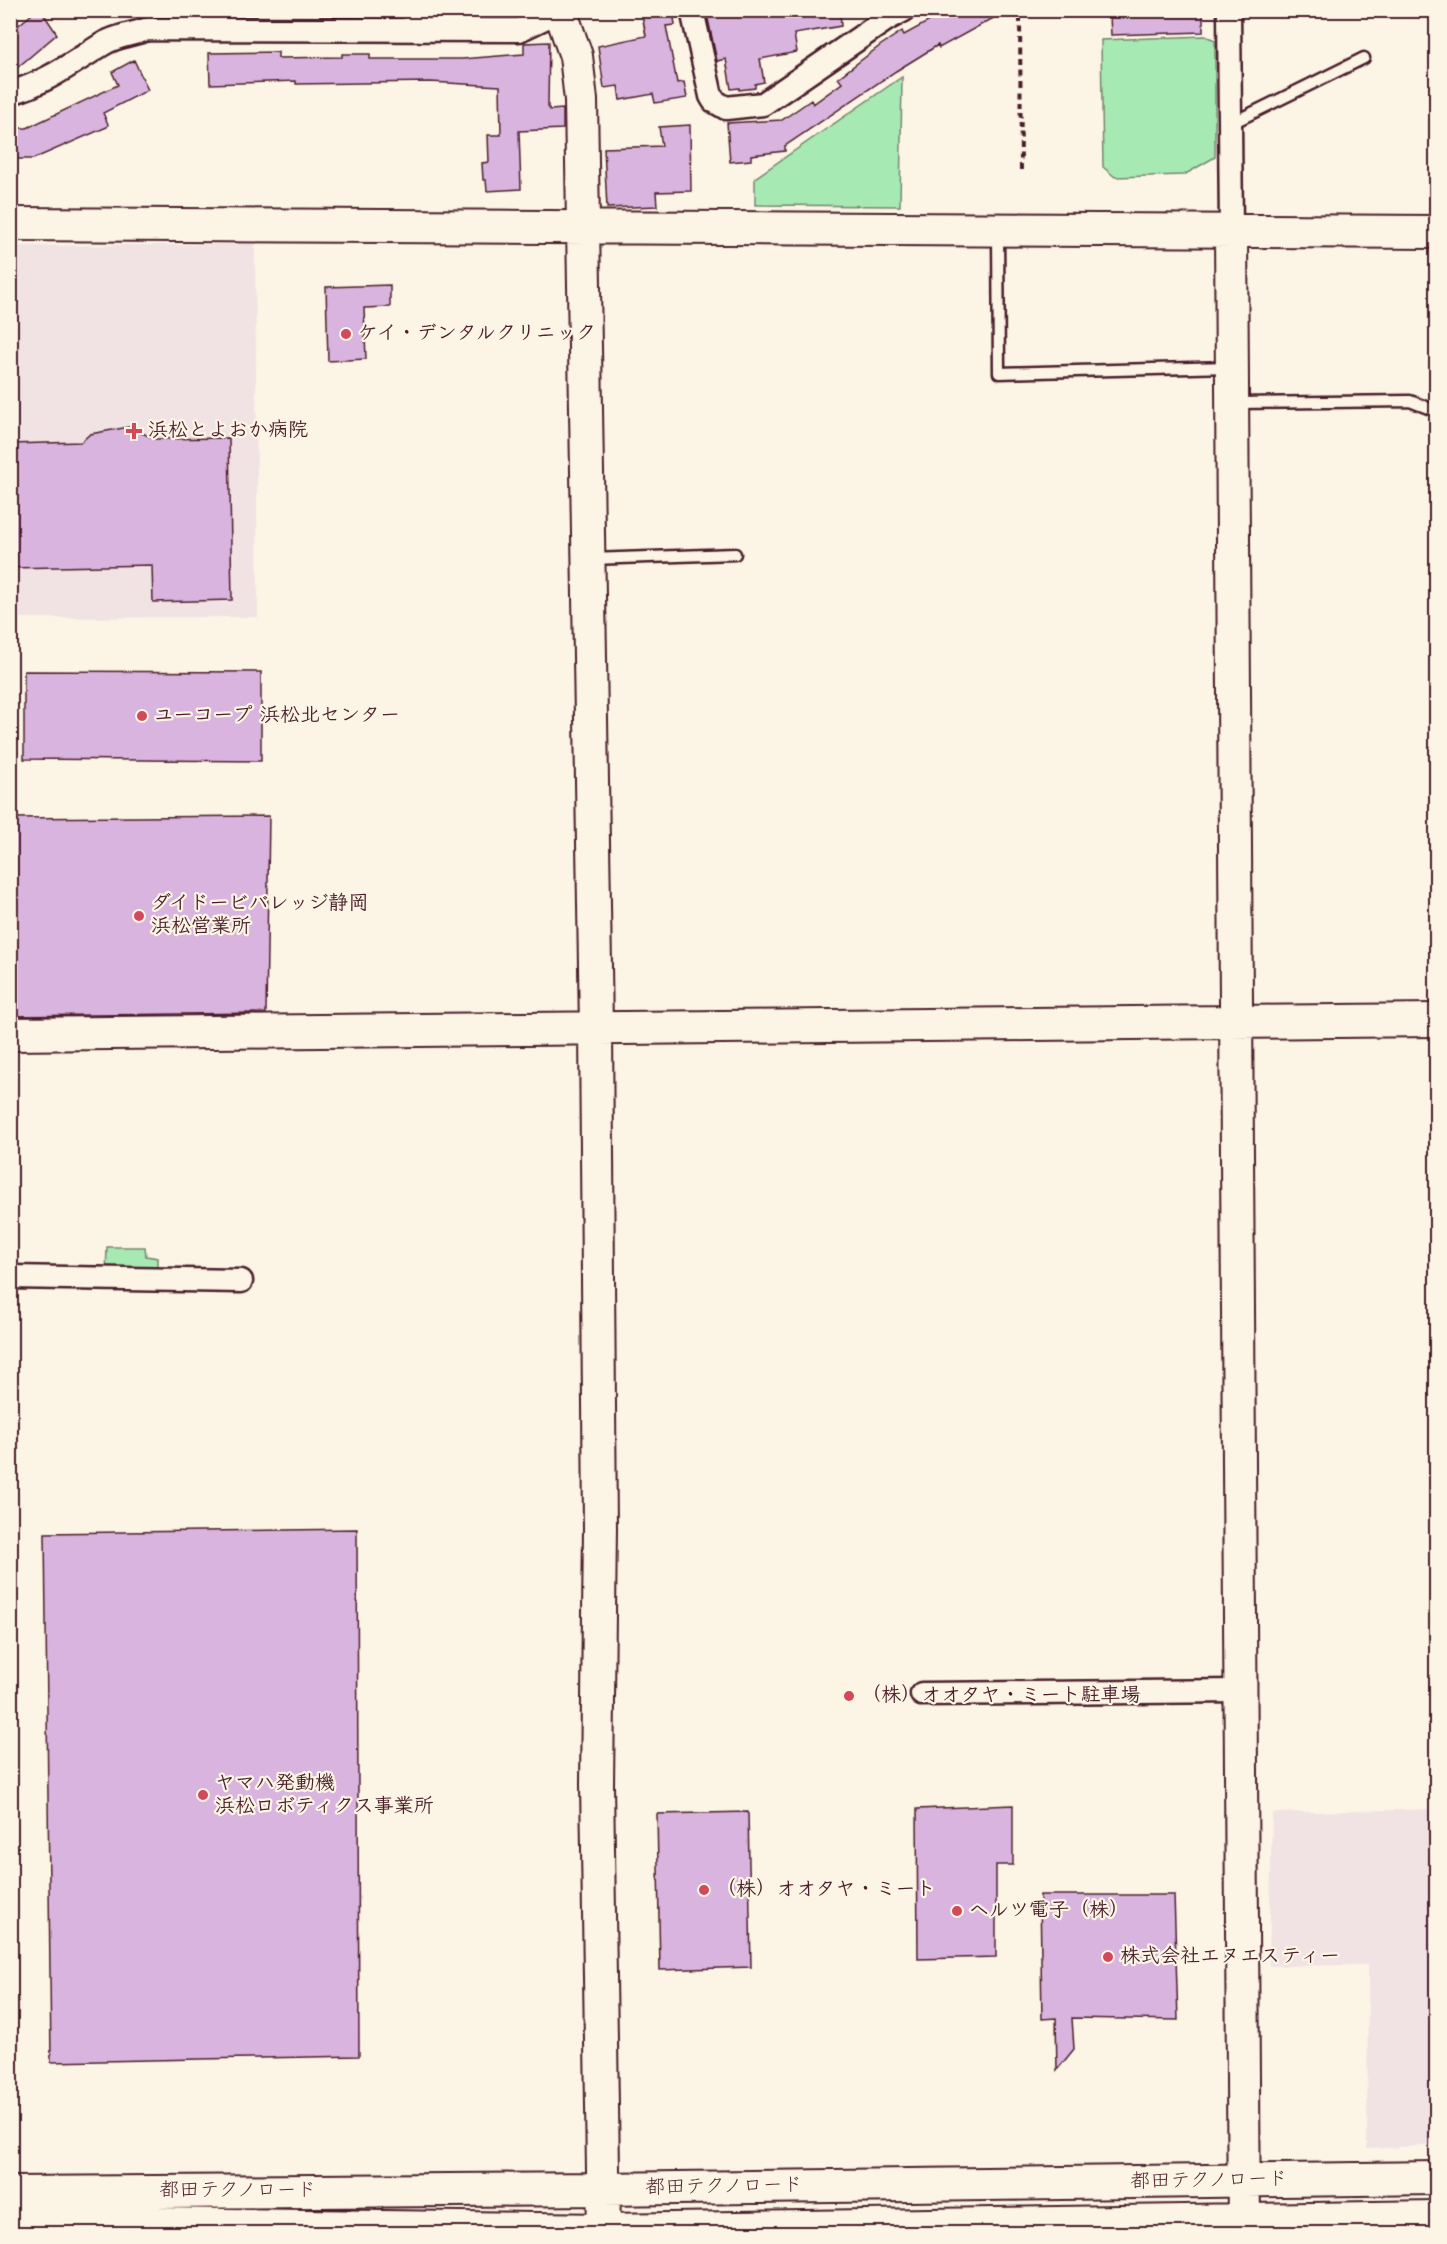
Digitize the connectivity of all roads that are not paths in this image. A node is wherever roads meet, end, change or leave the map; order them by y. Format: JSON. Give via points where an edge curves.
{"nodes":[{"id":1,"x":692,"y":10,"type":"edge"},
{"id":2,"x":1229,"y":10,"type":"edge"},
{"id":3,"x":560,"y":11,"type":"edge"},
{"id":4,"x":892,"y":13,"type":"edge"},
{"id":5,"x":417,"y":20,"type":"edge"},
{"id":6,"x":1364,"y":58,"type":"dead end"},
{"id":7,"x":10,"y":93,"type":"edge"},
{"id":8,"x":1230,"y":124,"type":"junction"},
{"id":9,"x":10,"y":224,"type":"edge"},
{"id":10,"x":582,"y":228,"type":"junction"},
{"id":11,"x":998,"y":229,"type":"junction"},
{"id":12,"x":1231,"y":230,"type":"junction"},
{"id":13,"x":1437,"y":231,"type":"edge"},
{"id":14,"x":1232,"y":367,"type":"junction"},
{"id":15,"x":1232,"y":403,"type":"junction"},
{"id":16,"x":1437,"y":411,"type":"edge"},
{"id":17,"x":735,"y":554,"type":"dead end"},
{"id":18,"x":588,"y":559,"type":"junction"},
{"id":19,"x":1437,"y":1020,"type":"edge"},
{"id":20,"x":1235,"y":1022,"type":"junction"},
{"id":21,"x":596,"y":1028,"type":"junction"},
{"id":22,"x":10,"y":1034,"type":"edge"},
{"id":23,"x":10,"y":1278,"type":"edge"},
{"id":24,"x":242,"y":1281,"type":"dead end"},
{"id":25,"x":1240,"y":1691,"type":"junction"},
{"id":26,"x":922,"y":1694,"type":"dead end"},
{"id":27,"x":1437,"y":2178,"type":"edge"},
{"id":28,"x":1244,"y":2180,"type":"junction"},
{"id":29,"x":603,"y":2189,"type":"junction"},
{"id":30,"x":10,"y":2193,"type":"edge"},
{"id":31,"x":1437,"y":2217,"type":"edge"},
{"id":32,"x":10,"y":2222,"type":"edge"},
{"id":33,"x":1244,"y":2227,"type":"edge"},
{"id":34,"x":604,"y":2232,"type":"edge"}],
"edges":[{"from":1,"to":4,"type":"street","via":[[711,96],[726,108],[767,103]]},
{"from":2,"to":8,"type":"street"},
{"from":3,"to":5,"type":"street","via":[[519,30]]},
{"from":3,"to":10,"type":"street","via":[[576,56],[581,100]]},
{"from":5,"to":7,"type":"street","via":[[148,29],[105,42],[33,87]]},
{"from":6,"to":8,"type":"lane"},
{"from":8,"to":12,"type":"street"},
{"from":9,"to":10,"type":"street"},
{"from":10,"to":11,"type":"street"},
{"from":10,"to":18,"type":"street"},
{"from":11,"to":12,"type":"street"},
{"from":11,"to":14,"type":"lane","via":[[999,373]]},
{"from":12,"to":13,"type":"street"},
{"from":12,"to":14,"type":"street"},
{"from":14,"to":15,"type":"street"},
{"from":15,"to":16,"type":"lane","via":[[1410,401]]},
{"from":15,"to":20,"type":"street"},
{"from":17,"to":18,"type":"lane"},
{"from":18,"to":21,"type":"street"},
{"from":19,"to":20,"type":"street"},
{"from":20,"to":21,"type":"street"},
{"from":20,"to":25,"type":"street"},
{"from":21,"to":22,"type":"street"},
{"from":21,"to":29,"type":"street","via":[[600,1517],[597,1784]]},
{"from":23,"to":24,"type":"street"},
{"from":25,"to":26,"type":"street"},
{"from":25,"to":28,"type":"street"},
{"from":27,"to":28,"type":"street","name":"都田テクノロード"},
{"from":28,"to":29,"type":"street","name":"都田テクノロード"},
{"from":28,"to":33,"type":"street"},
{"from":29,"to":30,"type":"street","name":"都田テクノロード"},
{"from":29,"to":34,"type":"street"},
{"from":31,"to":33,"type":"street","name":"都田テクノロード"},
{"from":32,"to":34,"type":"street","name":"都田テクノロード"},
{"from":33,"to":34,"type":"street","name":"都田テクノロード"}]}
